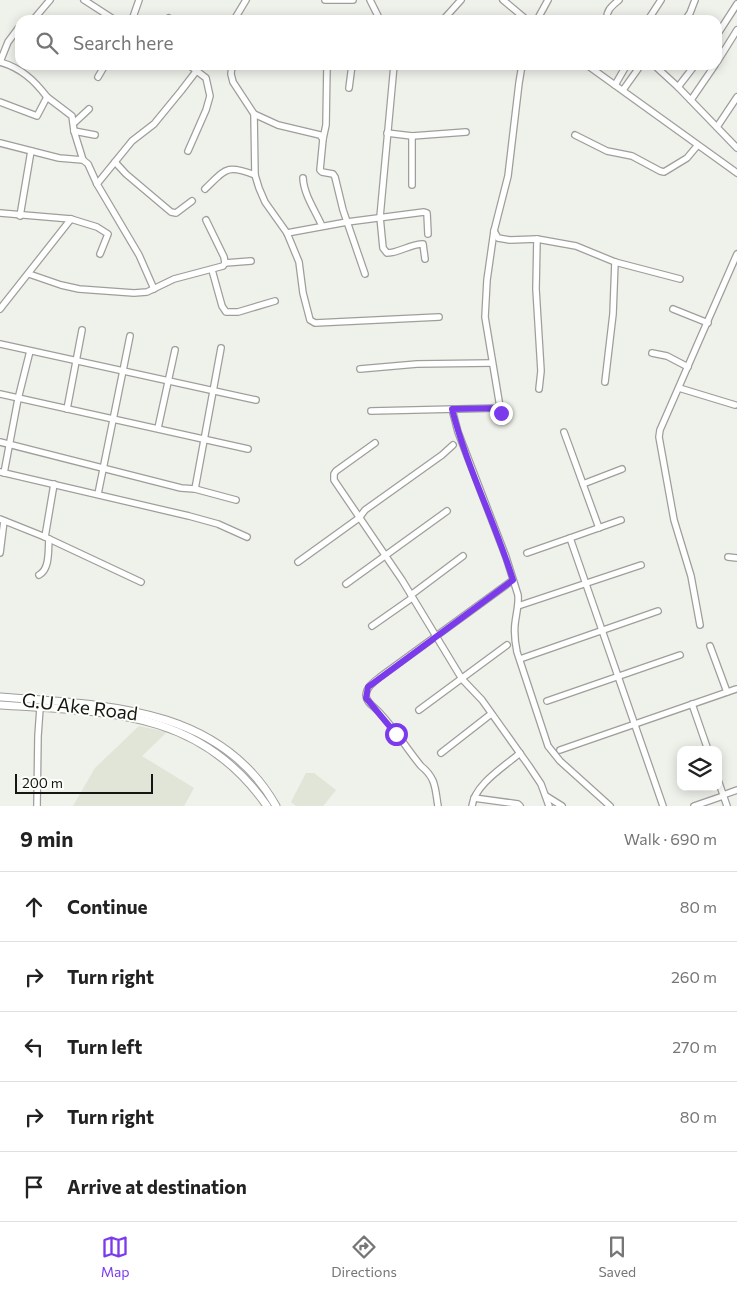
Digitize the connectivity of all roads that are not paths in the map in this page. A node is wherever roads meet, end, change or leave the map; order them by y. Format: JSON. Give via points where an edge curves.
{"nodes":[{"id":1,"x":50,"y":0,"type":"edge"},
{"id":2,"x":84,"y":0,"type":"edge"},
{"id":3,"x":138,"y":0,"type":"edge"},
{"id":4,"x":325,"y":0,"type":"edge"},
{"id":5,"x":353,"y":0,"type":"edge"},
{"id":6,"x":370,"y":0,"type":"edge"},
{"id":7,"x":461,"y":0,"type":"edge"},
{"id":8,"x":548,"y":0,"type":"edge"},
{"id":9,"x":619,"y":0,"type":"edge"},
{"id":10,"x":661,"y":0,"type":"edge"},
{"id":11,"x":695,"y":0,"type":"edge"},
{"id":12,"x":505,"y":1,"type":"edge"},
{"id":13,"x":242,"y":2,"type":"edge"},
{"id":14,"x":737,"y":4,"type":"edge"},
{"id":15,"x":39,"y":15,"type":"edge"},
{"id":16,"x":108,"y":15,"type":"edge"},
{"id":17,"x":134,"y":15,"type":"edge"},
{"id":18,"x":236,"y":15,"type":"edge"},
{"id":19,"x":378,"y":15,"type":"edge"},
{"id":20,"x":448,"y":15,"type":"edge"},
{"id":21,"x":521,"y":15,"type":"edge"},
{"id":22,"x":540,"y":15,"type":"edge"},
{"id":23,"x":607,"y":15,"type":"edge"},
{"id":24,"x":651,"y":15,"type":"edge"},
{"id":25,"x":689,"y":15,"type":"edge"},
{"id":26,"x":722,"y":26,"type":"edge"},
{"id":27,"x":737,"y":30,"type":"edge"},
{"id":28,"x":15,"y":33,"type":"edge"},
{"id":29,"x":722,"y":54,"type":"edge"},
{"id":30,"x":0,"y":62,"type":"edge"},
{"id":31,"x":15,"y":67,"type":"edge"},
{"id":32,"x":21,"y":70,"type":"edge"},
{"id":33,"x":102,"y":70,"type":"edge"},
{"id":34,"x":196,"y":70,"type":"edge"},
{"id":35,"x":200,"y":70,"type":"edge"},
{"id":36,"x":231,"y":70,"type":"edge"},
{"id":37,"x":327,"y":70,"type":"edge"},
{"id":38,"x":351,"y":70,"type":"edge"},
{"id":39,"x":393,"y":70,"type":"edge"},
{"id":40,"x":521,"y":70,"type":"edge"},
{"id":41,"x":595,"y":70,"type":"edge"},
{"id":42,"x":624,"y":70,"type":"edge"},
{"id":43,"x":637,"y":70,"type":"edge"},
{"id":44,"x":660,"y":70,"type":"edge"},
{"id":45,"x":691,"y":70,"type":"edge"},
{"id":46,"x":712,"y":70,"type":"edge"},
{"id":47,"x":98,"y":77,"type":"dead end"},
{"id":48,"x":615,"y":84,"type":"junction"},
{"id":49,"x":678,"y":87,"type":"junction"},
{"id":50,"x":349,"y":88,"type":"dead end"},
{"id":51,"x":623,"y":90,"type":"junction"},
{"id":52,"x":47,"y":97,"type":"junction"},
{"id":53,"x":737,"y":97,"type":"edge"},
{"id":54,"x":691,"y":100,"type":"junction"},
{"id":55,"x":0,"y":102,"type":"edge"},
{"id":56,"x":89,"y":110,"type":"dead end"},
{"id":57,"x":254,"y":114,"type":"junction"},
{"id":58,"x":74,"y":122,"type":"junction"},
{"id":59,"x":717,"y":126,"type":"junction"},
{"id":60,"x":74,"y":131,"type":"junction"},
{"id":61,"x":466,"y":132,"type":"dead end"},
{"id":62,"x":387,"y":134,"type":"junction"},
{"id":63,"x":95,"y":135,"type":"dead end"},
{"id":64,"x":575,"y":135,"type":"dead end"},
{"id":65,"x":412,"y":136,"type":"junction"},
{"id":66,"x":323,"y":139,"type":"junction"},
{"id":67,"x":0,"y":143,"type":"edge"},
{"id":68,"x":697,"y":146,"type":"junction"},
{"id":69,"x":737,"y":148,"type":"edge"},
{"id":70,"x":31,"y":151,"type":"junction"},
{"id":71,"x":188,"y":151,"type":"dead end"},
{"id":72,"x":84,"y":160,"type":"junction"},
{"id":73,"x":115,"y":162,"type":"junction"},
{"id":74,"x":737,"y":173,"type":"edge"},
{"id":75,"x":255,"y":175,"type":"junction"},
{"id":76,"x":303,"y":178,"type":"dead end"},
{"id":77,"x":97,"y":184,"type":"junction"},
{"id":78,"x":412,"y":185,"type":"dead end"},
{"id":79,"x":204,"y":189,"type":"dead end"},
{"id":80,"x":192,"y":201,"type":"dead end"},
{"id":81,"x":0,"y":213,"type":"edge"},
{"id":82,"x":20,"y":216,"type":"junction"},
{"id":83,"x":380,"y":217,"type":"junction"},
{"id":84,"x":71,"y":219,"type":"junction"},
{"id":85,"x":206,"y":220,"type":"dead end"},
{"id":86,"x":347,"y":222,"type":"junction"},
{"id":87,"x":322,"y":226,"type":"junction"},
{"id":88,"x":494,"y":231,"type":"junction"},
{"id":89,"x":287,"y":233,"type":"junction"},
{"id":90,"x":428,"y":234,"type":"dead end"},
{"id":91,"x":537,"y":240,"type":"junction"},
{"id":92,"x":100,"y":254,"type":"dead end"},
{"id":93,"x":737,"y":254,"type":"edge"},
{"id":94,"x":425,"y":259,"type":"dead end"},
{"id":95,"x":251,"y":261,"type":"dead end"},
{"id":96,"x":615,"y":262,"type":"junction"},
{"id":97,"x":225,"y":263,"type":"junction"},
{"id":98,"x":212,"y":270,"type":"junction"},
{"id":99,"x":29,"y":274,"type":"junction"},
{"id":100,"x":365,"y":274,"type":"dead end"},
{"id":101,"x":680,"y":279,"type":"dead end"},
{"id":102,"x":154,"y":289,"type":"junction"},
{"id":103,"x":275,"y":301,"type":"dead end"},
{"id":104,"x":0,"y":309,"type":"edge"},
{"id":105,"x":672,"y":309,"type":"dead end"},
{"id":106,"x":439,"y":317,"type":"dead end"},
{"id":107,"x":708,"y":323,"type":"junction"},
{"id":108,"x":82,"y":330,"type":"dead end"},
{"id":109,"x":130,"y":336,"type":"dead end"},
{"id":110,"x":0,"y":344,"type":"edge"},
{"id":111,"x":221,"y":348,"type":"dead end"},
{"id":112,"x":175,"y":350,"type":"dead end"},
{"id":113,"x":30,"y":352,"type":"junction"},
{"id":114,"x":652,"y":353,"type":"dead end"},
{"id":115,"x":75,"y":362,"type":"junction"},
{"id":116,"x":492,"y":363,"type":"junction"},
{"id":117,"x":688,"y":367,"type":"junction"},
{"id":118,"x":360,"y":369,"type":"dead end"},
{"id":119,"x":122,"y":371,"type":"junction"},
{"id":120,"x":168,"y":381,"type":"junction"},
{"id":121,"x":605,"y":382,"type":"dead end"},
{"id":122,"x":679,"y":388,"type":"junction"},
{"id":123,"x":539,"y":389,"type":"dead end"},
{"id":124,"x":214,"y":390,"type":"junction"},
{"id":125,"x":0,"y":394,"type":"edge"},
{"id":126,"x":18,"y":398,"type":"junction"},
{"id":127,"x":256,"y":400,"type":"dead end"},
{"id":128,"x":735,"y":405,"type":"dead end"},
{"id":129,"x":500,"y":408,"type":"junction"},
{"id":130,"x":452,"y":409,"type":"junction"},
{"id":131,"x":67,"y":410,"type":"junction"},
{"id":132,"x":371,"y":411,"type":"dead end"},
{"id":133,"x":112,"y":419,"type":"junction"},
{"id":134,"x":506,"y":420,"type":"dead end"},
{"id":135,"x":158,"y":428,"type":"junction"},
{"id":136,"x":564,"y":432,"type":"dead end"},
{"id":137,"x":205,"y":439,"type":"junction"},
{"id":138,"x":0,"y":442,"type":"edge"},
{"id":139,"x":375,"y":443,"type":"dead end"},
{"id":140,"x":9,"y":445,"type":"junction"},
{"id":141,"x":454,"y":445,"type":"dead end"},
{"id":142,"x":248,"y":449,"type":"dead end"},
{"id":143,"x":103,"y":468,"type":"junction"},
{"id":144,"x":622,"y":469,"type":"dead end"},
{"id":145,"x":2,"y":473,"type":"edge"},
{"id":146,"x":54,"y":484,"type":"junction"},
{"id":147,"x":583,"y":484,"type":"junction"},
{"id":148,"x":195,"y":489,"type":"junction"},
{"id":149,"x":98,"y":494,"type":"junction"},
{"id":150,"x":236,"y":500,"type":"dead end"},
{"id":151,"x":447,"y":511,"type":"dead end"},
{"id":152,"x":359,"y":518,"type":"junction"},
{"id":153,"x":2,"y":520,"type":"edge"},
{"id":154,"x":621,"y":520,"type":"dead end"},
{"id":155,"x":599,"y":528,"type":"junction"},
{"id":156,"x":247,"y":537,"type":"dead end"},
{"id":157,"x":47,"y":538,"type":"junction"},
{"id":158,"x":570,"y":538,"type":"junction"},
{"id":159,"x":0,"y":553,"type":"edge"},
{"id":160,"x":527,"y":553,"type":"dead end"},
{"id":161,"x":386,"y":556,"type":"junction"},
{"id":162,"x":463,"y":556,"type":"dead end"},
{"id":163,"x":728,"y":557,"type":"dead end"},
{"id":164,"x":737,"y":558,"type":"edge"},
{"id":165,"x":298,"y":562,"type":"dead end"},
{"id":166,"x":641,"y":565,"type":"dead end"},
{"id":167,"x":39,"y":575,"type":"dead end"},
{"id":168,"x":513,"y":580,"type":"junction"},
{"id":169,"x":141,"y":582,"type":"dead end"},
{"id":170,"x":346,"y":584,"type":"dead end"},
{"id":171,"x":587,"y":584,"type":"junction"},
{"id":172,"x":411,"y":596,"type":"junction"},
{"id":173,"x":518,"y":606,"type":"junction"},
{"id":174,"x":658,"y":612,"type":"dead end"},
{"id":175,"x":700,"y":625,"type":"dead end"},
{"id":176,"x":372,"y":626,"type":"dead end"},
{"id":177,"x":603,"y":630,"type":"junction"},
{"id":178,"x":436,"y":637,"type":"junction"},
{"id":179,"x":507,"y":645,"type":"dead end"},
{"id":180,"x":710,"y":646,"type":"dead end"},
{"id":181,"x":680,"y":655,"type":"dead end"},
{"id":182,"x":520,"y":660,"type":"junction"},
{"id":183,"x":619,"y":676,"type":"junction"},
{"id":184,"x":462,"y":679,"type":"junction"},
{"id":185,"x":736,"y":689,"type":"edge"},
{"id":186,"x":727,"y":692,"type":"junction"},
{"id":187,"x":0,"y":697,"type":"edge"},
{"id":188,"x":547,"y":701,"type":"dead end"},
{"id":189,"x":692,"y":704,"type":"junction"},
{"id":190,"x":0,"y":705,"type":"edge"},
{"id":191,"x":40,"y":708,"type":"junction"},
{"id":192,"x":419,"y":710,"type":"dead end"},
{"id":193,"x":491,"y":714,"type":"junction"},
{"id":194,"x":635,"y":723,"type":"junction"},
{"id":195,"x":707,"y":746,"type":"edge"},
{"id":196,"x":560,"y":750,"type":"dead end"},
{"id":197,"x":440,"y":753,"type":"dead end"},
{"id":198,"x":520,"y":753,"type":"junction"},
{"id":199,"x":737,"y":790,"type":"edge"},
{"id":200,"x":722,"y":791,"type":"edge"},
{"id":201,"x":723,"y":795,"type":"junction"},
{"id":202,"x":546,"y":796,"type":"junction"},
{"id":203,"x":474,"y":798,"type":"junction"},
{"id":204,"x":37,"y":806,"type":"edge"},
{"id":205,"x":266,"y":806,"type":"edge"},
{"id":206,"x":276,"y":806,"type":"edge"},
{"id":207,"x":438,"y":806,"type":"edge"},
{"id":208,"x":472,"y":806,"type":"edge"},
{"id":209,"x":520,"y":806,"type":"edge"},
{"id":210,"x":549,"y":806,"type":"edge"},
{"id":211,"x":562,"y":806,"type":"edge"},
{"id":212,"x":610,"y":806,"type":"edge"},
{"id":213,"x":663,"y":806,"type":"edge"},
{"id":214,"x":694,"y":806,"type":"edge"},
{"id":215,"x":727,"y":806,"type":"edge"}],
"edges":[{"from":1,"to":15,"type":"street"},
{"from":2,"to":16,"type":"street"},
{"from":3,"to":17,"type":"street"},
{"from":4,"to":5,"type":"street"},
{"from":6,"to":19,"type":"street"},
{"from":7,"to":20,"type":"street"},
{"from":8,"to":22,"type":"street"},
{"from":9,"to":23,"type":"street"},
{"from":10,"to":24,"type":"street"},
{"from":11,"to":25,"type":"street"},
{"from":12,"to":21,"type":"street"},
{"from":13,"to":18,"type":"street"},
{"from":14,"to":26,"type":"street"},
{"from":27,"to":29,"type":"street"},
{"from":28,"to":30,"type":"street"},
{"from":30,"to":31,"type":"street"},
{"from":32,"to":52,"type":"street"},
{"from":33,"to":47,"type":"street"},
{"from":34,"to":73,"type":"street","via":[[154,124],[132,141]]},
{"from":35,"to":71,"type":"street","via":[[206,78],[210,96]]},
{"from":36,"to":57,"type":"street","via":[[233,82]]},
{"from":37,"to":66,"type":"street"},
{"from":38,"to":50,"type":"street"},
{"from":39,"to":62,"type":"street"},
{"from":40,"to":88,"type":"street","via":[[508,176]]},
{"from":41,"to":48,"type":"street"},
{"from":42,"to":48,"type":"street"},
{"from":43,"to":51,"type":"street"},
{"from":44,"to":49,"type":"street"},
{"from":45,"to":49,"type":"street"},
{"from":46,"to":54,"type":"street"},
{"from":48,"to":51,"type":"street"},
{"from":49,"to":54,"type":"street"},
{"from":51,"to":68,"type":"street"},
{"from":52,"to":55,"type":"street","via":[[38,116]]},
{"from":52,"to":58,"type":"street","via":[[68,112]]},
{"from":53,"to":59,"type":"street"},
{"from":54,"to":59,"type":"street"},
{"from":56,"to":58,"type":"street"},
{"from":57,"to":66,"type":"street","via":[[278,125],[315,133]]},
{"from":57,"to":75,"type":"street"},
{"from":58,"to":60,"type":"street"},
{"from":59,"to":69,"type":"street"},
{"from":60,"to":63,"type":"street"},
{"from":60,"to":72,"type":"street"},
{"from":61,"to":65,"type":"street"},
{"from":62,"to":65,"type":"street"},
{"from":62,"to":83,"type":"street"},
{"from":64,"to":68,"type":"street","via":[[664,172],[687,158]]},
{"from":65,"to":78,"type":"street"},
{"from":66,"to":86,"type":"street","via":[[320,170],[335,177]]},
{"from":67,"to":70,"type":"street"},
{"from":68,"to":74,"type":"street"},
{"from":70,"to":72,"type":"street"},
{"from":70,"to":82,"type":"street"},
{"from":72,"to":77,"type":"street"},
{"from":73,"to":77,"type":"street"},
{"from":73,"to":80,"type":"street","via":[[171,212]]},
{"from":75,"to":79,"type":"street","via":[[229,168]]},
{"from":75,"to":89,"type":"street","via":[[265,202]]},
{"from":76,"to":87,"type":"street"},
{"from":77,"to":102,"type":"street","via":[[139,254]]},
{"from":81,"to":82,"type":"street"},
{"from":82,"to":84,"type":"street"},
{"from":83,"to":86,"type":"street"},
{"from":83,"to":90,"type":"street","via":[[427,212]]},
{"from":83,"to":94,"type":"street","via":[[383,248],[387,253],[423,244]]},
{"from":84,"to":92,"type":"street","via":[[108,234]]},
{"from":84,"to":99,"type":"street"},
{"from":85,"to":97,"type":"street"},
{"from":86,"to":87,"type":"street"},
{"from":86,"to":100,"type":"street"},
{"from":87,"to":89,"type":"street"},
{"from":88,"to":91,"type":"street","via":[[498,238]]},
{"from":88,"to":116,"type":"street","via":[[485,317]]},
{"from":89,"to":106,"type":"street","via":[[299,262],[311,322]]},
{"from":91,"to":96,"type":"street","via":[[576,246]]},
{"from":91,"to":123,"type":"street"},
{"from":93,"to":107,"type":"street"},
{"from":95,"to":97,"type":"street"},
{"from":96,"to":101,"type":"street"},
{"from":96,"to":121,"type":"street"},
{"from":97,"to":98,"type":"street"},
{"from":98,"to":102,"type":"street","via":[[174,279]]},
{"from":98,"to":103,"type":"street","via":[[226,312],[238,312]]},
{"from":99,"to":102,"type":"street","via":[[79,289],[134,293]]},
{"from":99,"to":104,"type":"street"},
{"from":105,"to":107,"type":"street"},
{"from":107,"to":117,"type":"street"},
{"from":108,"to":115,"type":"street"},
{"from":109,"to":119,"type":"street"},
{"from":110,"to":113,"type":"street"},
{"from":111,"to":124,"type":"street"},
{"from":112,"to":120,"type":"street"},
{"from":113,"to":115,"type":"street"},
{"from":113,"to":126,"type":"street"},
{"from":114,"to":117,"type":"street","via":[[667,356]]},
{"from":115,"to":119,"type":"street"},
{"from":115,"to":131,"type":"street"},
{"from":116,"to":118,"type":"street"},
{"from":116,"to":129,"type":"street"},
{"from":117,"to":122,"type":"street"},
{"from":119,"to":120,"type":"street"},
{"from":119,"to":133,"type":"street"},
{"from":120,"to":124,"type":"street"},
{"from":120,"to":135,"type":"street"},
{"from":122,"to":128,"type":"street"},
{"from":122,"to":175,"type":"street","via":[[659,437],[674,520],[691,576]]},
{"from":124,"to":127,"type":"street"},
{"from":124,"to":137,"type":"street"},
{"from":125,"to":126,"type":"street"},
{"from":126,"to":131,"type":"street"},
{"from":126,"to":140,"type":"street"},
{"from":129,"to":130,"type":"street"},
{"from":129,"to":134,"type":"street"},
{"from":130,"to":132,"type":"street"},
{"from":130,"to":168,"type":"street"},
{"from":131,"to":133,"type":"street"},
{"from":133,"to":135,"type":"street"},
{"from":133,"to":143,"type":"street"},
{"from":135,"to":137,"type":"street"},
{"from":136,"to":147,"type":"street"},
{"from":137,"to":142,"type":"street"},
{"from":137,"to":148,"type":"street"},
{"from":138,"to":140,"type":"street"},
{"from":139,"to":152,"type":"street","via":[[334,474],[336,484]]},
{"from":140,"to":143,"type":"street"},
{"from":140,"to":145,"type":"street"},
{"from":141,"to":152,"type":"street","via":[[365,510]]},
{"from":143,"to":148,"type":"street"},
{"from":143,"to":149,"type":"street"},
{"from":144,"to":147,"type":"street"},
{"from":145,"to":146,"type":"street"},
{"from":146,"to":149,"type":"street"},
{"from":146,"to":157,"type":"street"},
{"from":147,"to":155,"type":"street"},
{"from":148,"to":150,"type":"street"},
{"from":149,"to":156,"type":"street","via":[[218,524]]},
{"from":151,"to":161,"type":"street"},
{"from":152,"to":161,"type":"street"},
{"from":152,"to":165,"type":"street"},
{"from":153,"to":157,"type":"street"},
{"from":153,"to":159,"type":"street"},
{"from":154,"to":155,"type":"street"},
{"from":155,"to":158,"type":"street"},
{"from":157,"to":167,"type":"street","via":[[46,566]]},
{"from":157,"to":169,"type":"street"},
{"from":158,"to":160,"type":"street"},
{"from":158,"to":171,"type":"street"},
{"from":161,"to":170,"type":"street"},
{"from":161,"to":172,"type":"street"},
{"from":162,"to":172,"type":"street"},
{"from":163,"to":164,"type":"street"},
{"from":166,"to":171,"type":"street"},
{"from":168,"to":173,"type":"street"},
{"from":168,"to":178,"type":"street"},
{"from":171,"to":173,"type":"street"},
{"from":171,"to":177,"type":"street"},
{"from":172,"to":176,"type":"street"},
{"from":172,"to":178,"type":"street"},
{"from":173,"to":182,"type":"street","via":[[514,633]]},
{"from":174,"to":177,"type":"street"},
{"from":177,"to":182,"type":"street"},
{"from":177,"to":183,"type":"street"},
{"from":178,"to":184,"type":"street"},
{"from":178,"to":207,"type":"street","via":[[368,687],[366,698],[434,781]]},
{"from":179,"to":184,"type":"street"},
{"from":180,"to":186,"type":"street"},
{"from":181,"to":183,"type":"street"},
{"from":182,"to":212,"type":"street","via":[[543,733],[553,753]]},
{"from":183,"to":188,"type":"street"},
{"from":183,"to":194,"type":"street"},
{"from":184,"to":192,"type":"street"},
{"from":184,"to":193,"type":"street"},
{"from":185,"to":186,"type":"street"},
{"from":186,"to":189,"type":"street"},
{"from":187,"to":206,"type":"main road","name":"G.U Ake Road","via":[[106,705],[182,725],[228,751],[252,774]]},
{"from":189,"to":194,"type":"street"},
{"from":189,"to":195,"type":"street"},
{"from":190,"to":191,"type":"main road"},
{"from":191,"to":204,"type":"street"},
{"from":191,"to":205,"type":"main road","via":[[105,712],[158,724],[189,736],[230,763]]},
{"from":193,"to":197,"type":"street"},
{"from":193,"to":198,"type":"street"},
{"from":194,"to":196,"type":"street"},
{"from":194,"to":213,"type":"street"},
{"from":198,"to":202,"type":"street"},
{"from":198,"to":203,"type":"street","via":[[479,788]]},
{"from":199,"to":201,"type":"street"},
{"from":200,"to":201,"type":"street"},
{"from":201,"to":214,"type":"street"},
{"from":201,"to":215,"type":"street"},
{"from":202,"to":210,"type":"street"},
{"from":202,"to":211,"type":"street"},
{"from":203,"to":208,"type":"street"},
{"from":203,"to":209,"type":"street"}]}
